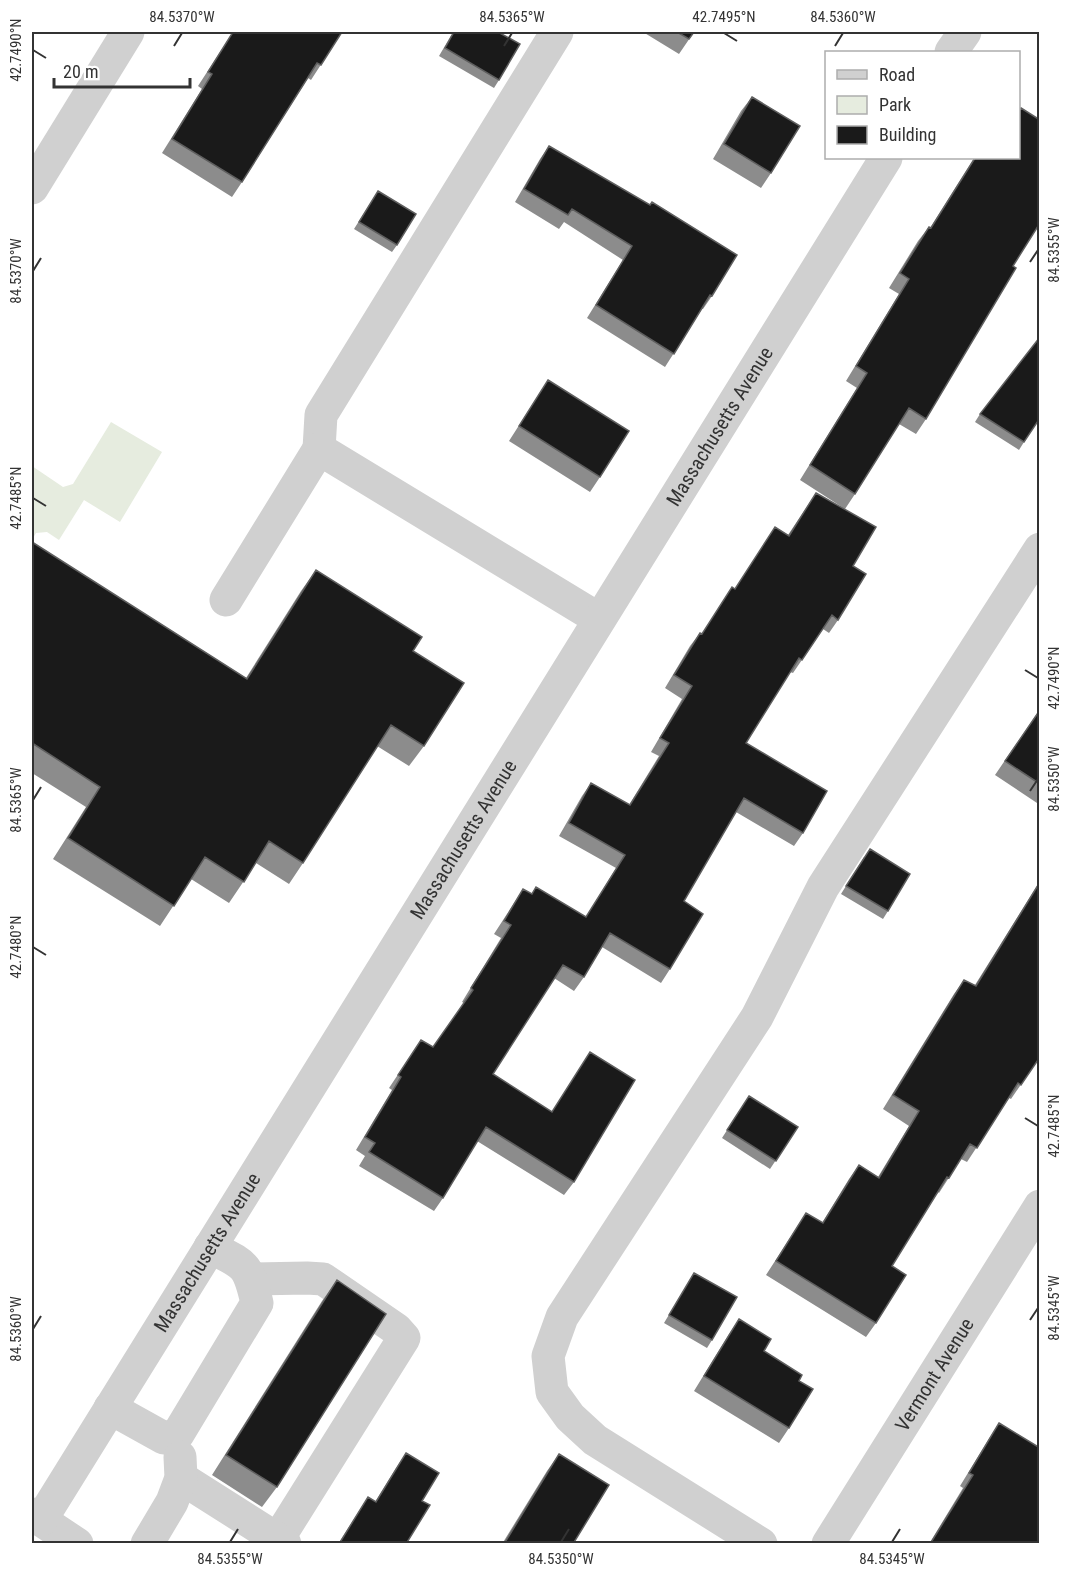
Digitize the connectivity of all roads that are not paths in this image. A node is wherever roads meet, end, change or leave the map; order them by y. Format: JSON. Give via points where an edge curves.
{"nodes":[{"id":1,"x":128,"y":32,"type":"edge"},
{"id":2,"x":557,"y":32,"type":"edge"},
{"id":3,"x":965,"y":32,"type":"edge"},
{"id":4,"x":952,"y":51,"type":"edge"},
{"id":5,"x":885,"y":159,"type":"edge"},
{"id":6,"x":32,"y":188,"type":"edge"},
{"id":7,"x":319,"y":449,"type":"junction"},
{"id":8,"x":1040,"y":549,"type":"edge"},
{"id":9,"x":226,"y":600,"type":"dead end"},
{"id":10,"x":599,"y":619,"type":"junction"},
{"id":11,"x":1040,"y":1206,"type":"edge"},
{"id":12,"x":210,"y":1247,"type":"junction"},
{"id":13,"x":252,"y":1279,"type":"junction"},
{"id":14,"x":110,"y":1408,"type":"junction"},
{"id":15,"x":178,"y":1434,"type":"junction"},
{"id":16,"x":181,"y":1478,"type":"junction"},
{"id":17,"x":36,"y":1517,"type":"edge"},
{"id":18,"x":742,"y":1538,"type":"edge"},
{"id":19,"x":281,"y":1541,"type":"edge"},
{"id":20,"x":78,"y":1544,"type":"edge"},
{"id":21,"x":147,"y":1544,"type":"edge"},
{"id":22,"x":828,"y":1544,"type":"edge"}],
"edges":[{"from":1,"to":6,"type":"street"},
{"from":2,"to":7,"type":"street","via":[[321,415]]},
{"from":3,"to":4,"type":"street"},
{"from":5,"to":10,"type":"street","name":"Massachusetts Avenue"},
{"from":7,"to":9,"type":"street"},
{"from":7,"to":10,"type":"street"},
{"from":8,"to":18,"type":"street","via":[[823,886],[757,1017],[562,1317],[548,1356],[552,1392],[586,1433]]},
{"from":10,"to":12,"type":"street","name":"Massachusetts Avenue"},
{"from":11,"to":22,"type":"street","name":"Vermont Avenue"},
{"from":12,"to":13,"type":"street","via":[[243,1264]]},
{"from":12,"to":14,"type":"street","name":"Massachusetts Avenue"},
{"from":13,"to":15,"type":"street","via":[[258,1303]]},
{"from":13,"to":19,"type":"street","via":[[323,1279],[404,1338]]},
{"from":14,"to":15,"type":"street","via":[[164,1438]]},
{"from":14,"to":17,"type":"street","name":"Massachusetts Avenue"},
{"from":15,"to":16,"type":"street"},
{"from":16,"to":19,"type":"street"},
{"from":16,"to":21,"type":"street"},
{"from":17,"to":20,"type":"street"}]}
